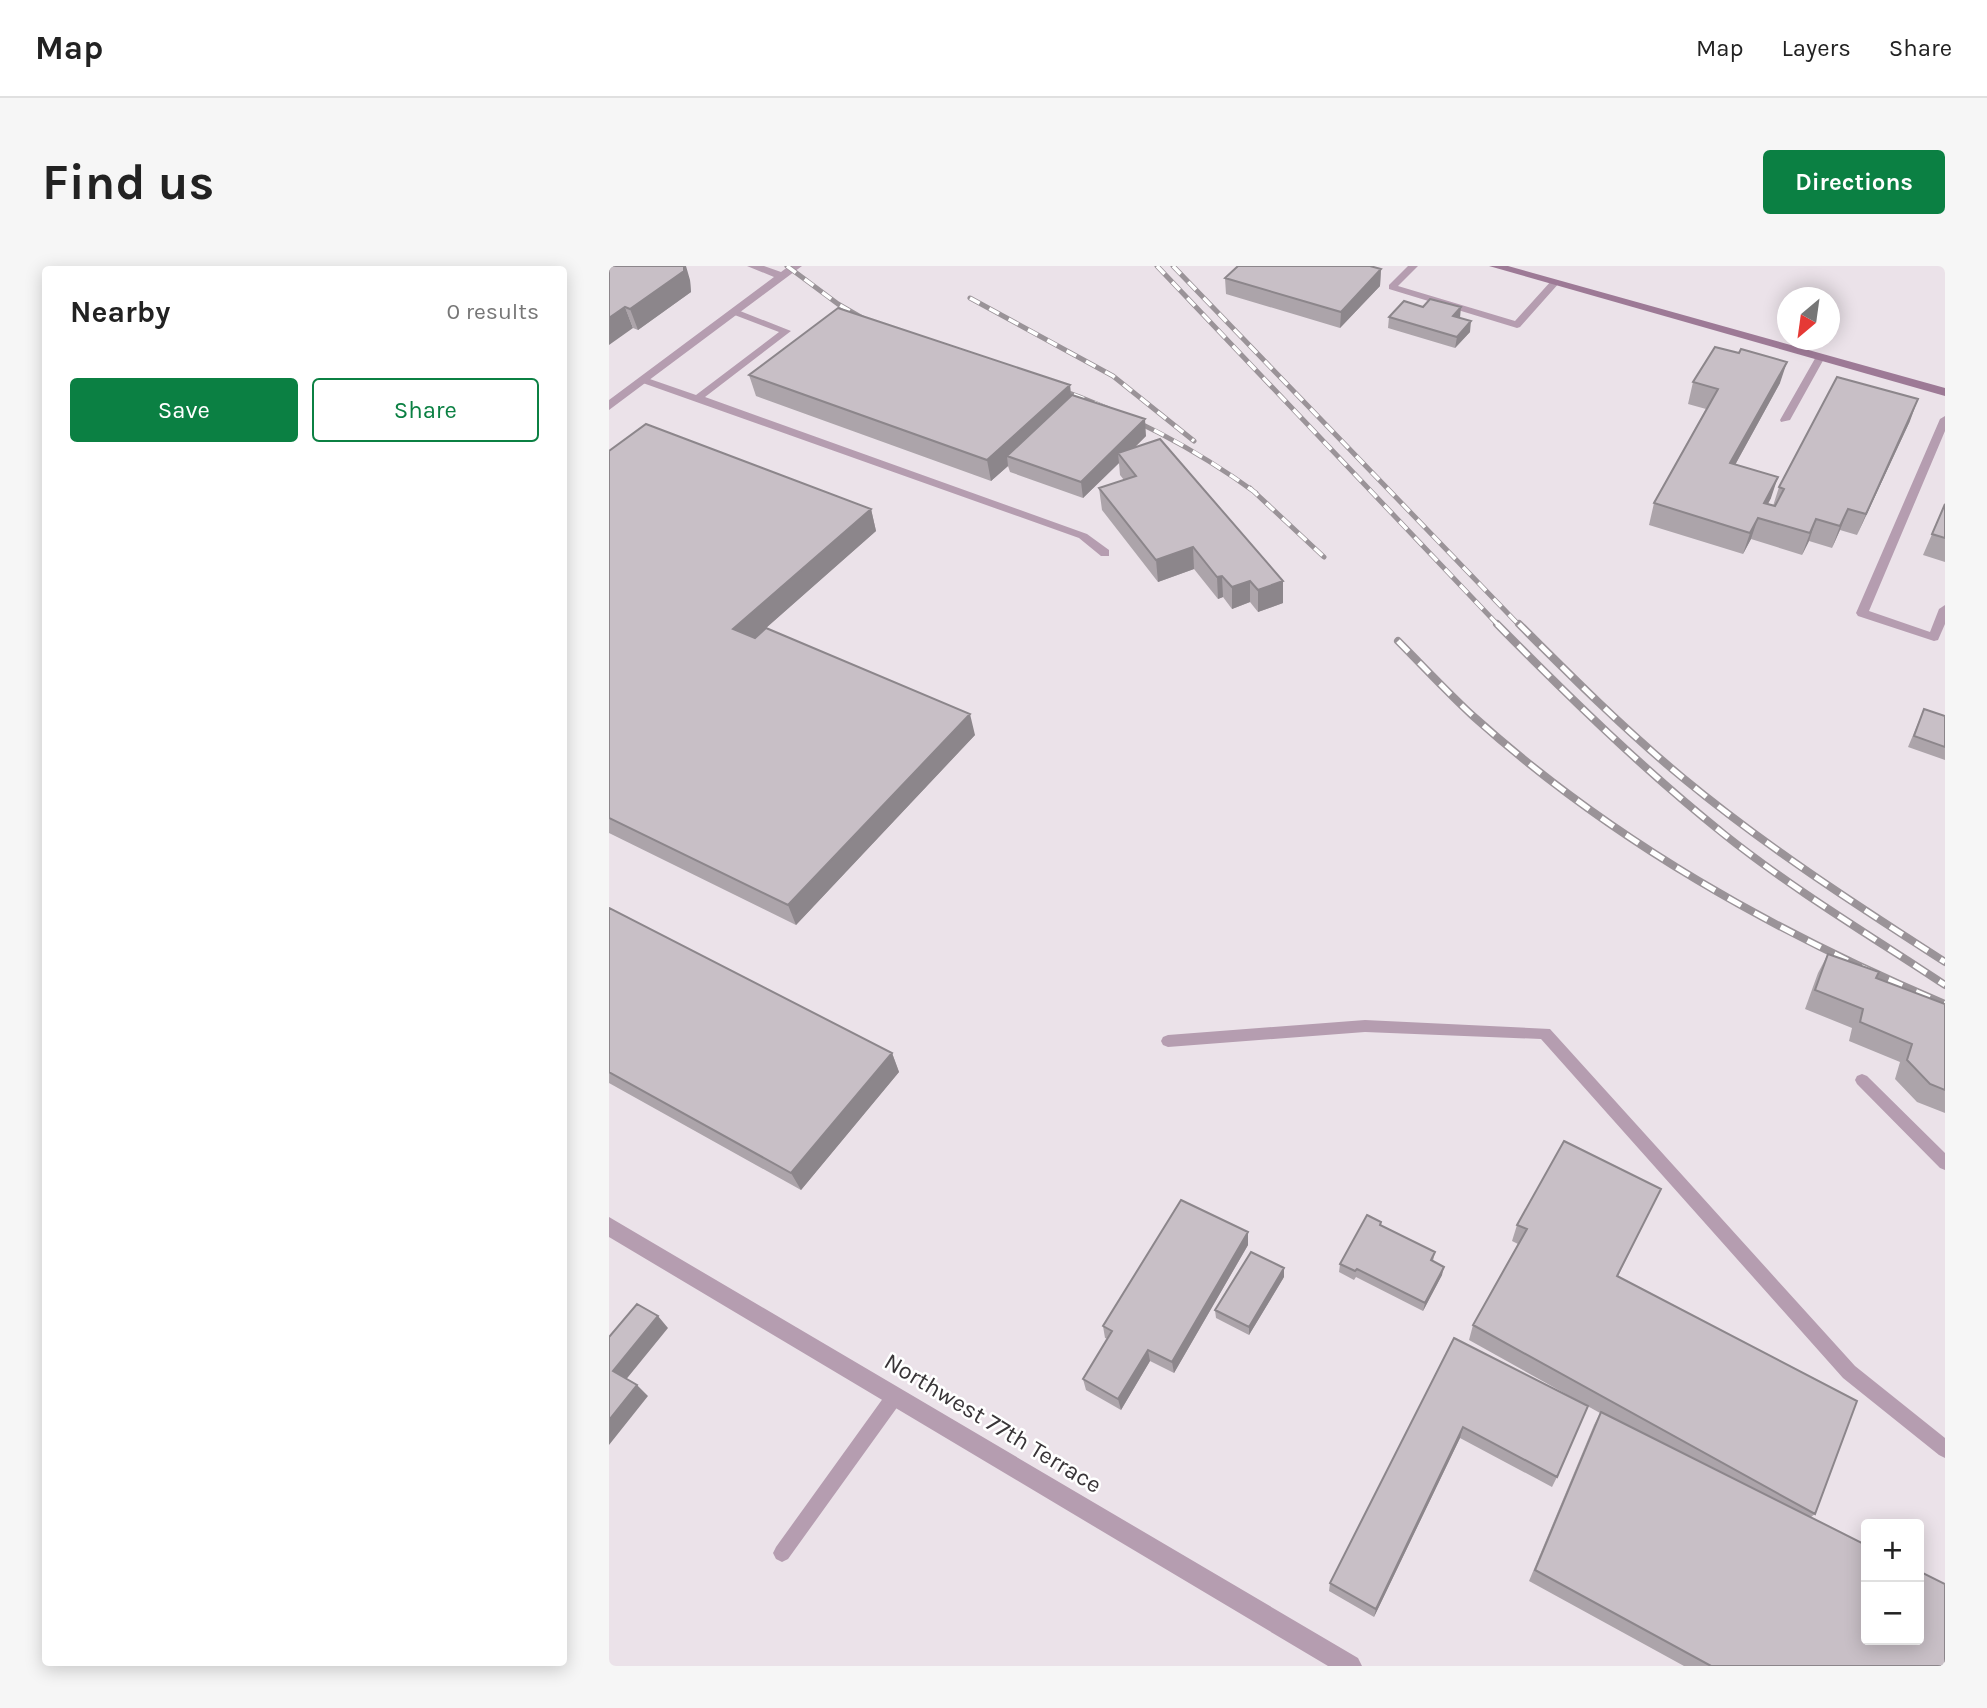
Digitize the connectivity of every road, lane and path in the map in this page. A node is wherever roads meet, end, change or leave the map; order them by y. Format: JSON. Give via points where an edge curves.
{"nodes":[{"id":1,"x":753,"y":266,"type":"edge"},
{"id":2,"x":796,"y":266,"type":"edge"},
{"id":3,"x":1413,"y":266,"type":"edge"},
{"id":4,"x":1495,"y":266,"type":"edge"},
{"id":5,"x":783,"y":276,"type":"junction"},
{"id":6,"x":1555,"y":282,"type":"junction"},
{"id":7,"x":735,"y":312,"type":"junction"},
{"id":8,"x":1820,"y":357,"type":"junction"},
{"id":9,"x":644,"y":380,"type":"junction"},
{"id":10,"x":1945,"y":392,"type":"edge"},
{"id":11,"x":698,"y":398,"type":"junction"},
{"id":12,"x":609,"y":406,"type":"edge"},
{"id":13,"x":1945,"y":419,"type":"edge"},
{"id":14,"x":1785,"y":420,"type":"dead end"},
{"id":15,"x":1105,"y":553,"type":"dead end"},
{"id":16,"x":1945,"y":609,"type":"edge"},
{"id":17,"x":1940,"y":639,"type":"edge"},
{"id":18,"x":1168,"y":1041,"type":"dead end"},
{"id":19,"x":1862,"y":1080,"type":"dead end"},
{"id":20,"x":1945,"y":1163,"type":"edge"},
{"id":21,"x":609,"y":1226,"type":"edge"},
{"id":22,"x":895,"y":1396,"type":"junction"},
{"id":23,"x":1945,"y":1449,"type":"edge"},
{"id":24,"x":782,"y":1553,"type":"dead end"},
{"id":25,"x":1350,"y":1666,"type":"edge"}],
"edges":[{"from":1,"to":5,"type":"street"},
{"from":2,"to":5,"type":"street"},
{"from":3,"to":6,"type":"lane","via":[[1392,288],[1517,325]]},
{"from":4,"to":6,"type":"main road"},
{"from":5,"to":7,"type":"street"},
{"from":6,"to":8,"type":"main road"},
{"from":7,"to":9,"type":"street"},
{"from":7,"to":11,"type":"lane","via":[[786,331]]},
{"from":8,"to":10,"type":"main road"},
{"from":8,"to":14,"type":"lane"},
{"from":9,"to":11,"type":"lane"},
{"from":9,"to":12,"type":"street"},
{"from":11,"to":15,"type":"lane","via":[[1083,536]]},
{"from":13,"to":17,"type":"lane","via":[[1862,613]]},
{"from":16,"to":17,"type":"lane"},
{"from":18,"to":23,"type":"lane","via":[[1366,1026],[1545,1033],[1849,1372]]},
{"from":19,"to":20,"type":"lane"},
{"from":21,"to":22,"type":"street","name":"Northwest 77th Terrace"},
{"from":22,"to":24,"type":"lane"},
{"from":22,"to":25,"type":"street","name":"Northwest 77th Terrace"}]}
